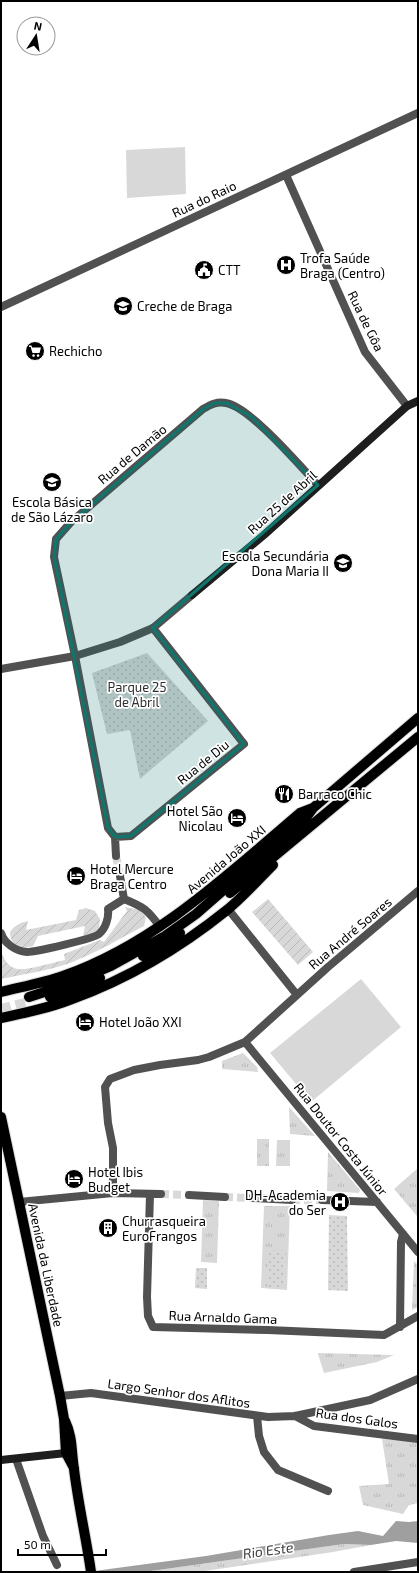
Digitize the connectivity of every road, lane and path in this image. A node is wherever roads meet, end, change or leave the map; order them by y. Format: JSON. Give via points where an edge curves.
{"nodes":[{"id":1,"x":418,"y":113,"type":"edge"},
{"id":2,"x":286,"y":175,"type":"junction"},
{"id":3,"x":1,"y":307,"type":"edge"},
{"id":4,"x":418,"y":401,"type":"edge"},
{"id":5,"x":407,"y":406,"type":"junction"},
{"id":6,"x":318,"y":485,"type":"junction"},
{"id":7,"x":192,"y":596,"type":"joint"},
{"id":8,"x":154,"y":628,"type":"junction"},
{"id":9,"x":76,"y":656,"type":"junction"},
{"id":10,"x":1,"y":669,"type":"edge"},
{"id":11,"x":418,"y":718,"type":"edge"},
{"id":12,"x":418,"y":737,"type":"edge"},
{"id":13,"x":313,"y":808,"type":"junction"},
{"id":14,"x":115,"y":837,"type":"junction"},
{"id":15,"x":290,"y":843,"type":"junction"},
{"id":16,"x":116,"y":856,"type":"tunnel mouth"},
{"id":17,"x":120,"y":876,"type":"tunnel mouth"},
{"id":18,"x":418,"y":891,"type":"edge"},
{"id":19,"x":124,"y":899,"type":"junction"},
{"id":20,"x":228,"y":909,"type":"junction"},
{"id":21,"x":160,"y":927,"type":"junction"},
{"id":22,"x":1,"y":933,"type":"edge"},
{"id":23,"x":1,"y":992,"type":"edge"},
{"id":24,"x":297,"y":994,"type":"junction"},
{"id":25,"x":1,"y":1018,"type":"edge"},
{"id":26,"x":245,"y":1042,"type":"junction"},
{"id":27,"x":1,"y":1117,"type":"edge"},
{"id":28,"x":113,"y":1193,"type":"junction"},
{"id":29,"x":150,"y":1194,"type":"junction"},
{"id":30,"x":161,"y":1194,"type":"tunnel mouth"},
{"id":31,"x":189,"y":1195,"type":"tunnel mouth"},
{"id":32,"x":225,"y":1197,"type":"tunnel mouth"},
{"id":33,"x":252,"y":1198,"type":"tunnel mouth"},
{"id":34,"x":292,"y":1200,"type":"tunnel mouth"},
{"id":35,"x":322,"y":1200,"type":"tunnel mouth"},
{"id":36,"x":19,"y":1202,"type":"junction"},
{"id":37,"x":377,"y":1202,"type":"junction"},
{"id":38,"x":403,"y":1234,"type":"junction"},
{"id":39,"x":418,"y":1252,"type":"edge"},
{"id":40,"x":418,"y":1316,"type":"edge"},
{"id":41,"x":400,"y":1327,"type":"junction"},
{"id":42,"x":418,"y":1380,"type":"edge"},
{"id":43,"x":60,"y":1396,"type":"junction"},
{"id":44,"x":258,"y":1416,"type":"junction"},
{"id":45,"x":295,"y":1416,"type":"junction"},
{"id":46,"x":64,"y":1419,"type":"junction"},
{"id":47,"x":418,"y":1439,"type":"edge"},
{"id":48,"x":66,"y":1453,"type":"junction"},
{"id":49,"x":16,"y":1459,"type":"junction"},
{"id":50,"x":1,"y":1460,"type":"edge"},
{"id":51,"x":74,"y":1468,"type":"junction"},
{"id":52,"x":328,"y":1491,"type":"dead end"},
{"id":53,"x":88,"y":1549,"type":"junction"},
{"id":54,"x":418,"y":1562,"type":"edge"},
{"id":55,"x":57,"y":1565,"type":"dead end"},
{"id":56,"x":91,"y":1572,"type":"edge"},
{"id":57,"x":96,"y":1572,"type":"edge"},
{"id":58,"x":354,"y":1572,"type":"edge"}],
"edges":[{"from":1,"to":2,"type":"street","name":"Rua do Raio"},
{"from":2,"to":3,"type":"street","name":"Rua do Raio"},
{"from":2,"to":5,"type":"street","name":"Rua de Gôa","via":[[365,352]]},
{"from":4,"to":5,"type":"main road","name":"Rua 25 de Abril"},
{"from":5,"to":6,"type":"main road","name":"Rua 25 de Abril"},
{"from":6,"to":7,"type":"main road","name":"Rua 25 de Abril"},
{"from":6,"to":9,"type":"street","name":"Rua de Damão","via":[[252,417],[227,403],[214,403],[203,409],[71,522],[56,539],[54,558]]},
{"from":7,"to":8,"type":"street","name":"Rua 25 de Abril"},
{"from":8,"to":9,"type":"street","name":"Rua 25 de Abril"},
{"from":8,"to":14,"type":"street","name":"Rua de Diu","via":[[244,744],[131,836]]},
{"from":9,"to":10,"type":"street","name":"Rua 25 de Abril"},
{"from":9,"to":14,"type":"street","via":[[108,828]]},
{"from":11,"to":13,"type":"main road","name":"Avenida João XXI"},
{"from":12,"to":15,"type":"main road","name":"Avenida João XXI"},
{"from":13,"to":15,"type":"main road","name":"Avenida João XXI","via":[[305,818],[196,914],[164,936],[112,966],[29,1000],[75,989],[114,972],[167,943],[199,920]]},
{"from":13,"to":21,"type":"main road","name":"Avenida João XXI","via":[[300,813],[189,907]]},
{"from":14,"to":16,"type":"street"},
{"from":15,"to":20,"type":"main road","name":"Avenida João XXI","via":[[284,854]]},
{"from":17,"to":19,"type":"street"},
{"from":18,"to":24,"type":"street","name":"Rua André Soares"},
{"from":19,"to":21,"type":"street","via":[[142,906]]},
{"from":19,"to":22,"type":"street","via":[[108,909],[109,918],[99,934],[89,939],[27,952],[14,949],[3,940]]},
{"from":20,"to":24,"type":"street"},
{"from":20,"to":25,"type":"main road","name":"Avenida João XXI","via":[[171,950],[117,980],[71,1000]]},
{"from":21,"to":23,"type":"main road","name":"Avenida João XXI","via":[[107,957],[63,976]]},
{"from":24,"to":26,"type":"street","name":"Rua André Soares"},
{"from":26,"to":28,"type":"street","name":"Rua André Soares","via":[[210,1057],[134,1070],[110,1079],[105,1087],[113,1148]]},
{"from":26,"to":37,"type":"street","name":"Rua Doutor Costa Júnior"},
{"from":27,"to":36,"type":"main road","name":"Avenida da Liberdade"},
{"from":28,"to":29,"type":"street"},
{"from":28,"to":36,"type":"street"},
{"from":29,"to":30,"type":"street"},
{"from":29,"to":41,"type":"street","name":"Rua Arnaldo Gama","via":[[147,1297],[148,1316],[153,1326],[384,1335]]},
{"from":31,"to":32,"type":"street"},
{"from":33,"to":34,"type":"street"},
{"from":35,"to":37,"type":"street"},
{"from":36,"to":43,"type":"main road","name":"Avenida da Liberdade"},
{"from":37,"to":38,"type":"street","name":"Rua Doutor Costa Júnior"},
{"from":38,"to":39,"type":"street","name":"Rua Doutor Costa Júnior"},
{"from":38,"to":41,"type":"street"},
{"from":40,"to":41,"type":"street"},
{"from":42,"to":45,"type":"street","name":"Largo Senhor dos Aflitos","via":[[370,1400]]},
{"from":43,"to":44,"type":"street","name":"Largo Senhor dos Aflitos","via":[[91,1393]]},
{"from":43,"to":46,"type":"main road","name":"Avenida da Liberdade"},
{"from":44,"to":45,"type":"street","name":"Largo Senhor dos Aflitos"},
{"from":44,"to":52,"type":"street","via":[[259,1436],[264,1452],[278,1470]]},
{"from":45,"to":47,"type":"street","name":"Rua dos Galos","via":[[314,1426]]},
{"from":46,"to":48,"type":"main road","name":"Avenida da Liberdade"},
{"from":46,"to":51,"type":"main road","name":"Avenida da Liberdade","via":[[71,1433]]},
{"from":48,"to":49,"type":"main road"},
{"from":48,"to":51,"type":"main road","name":"Avenida da Liberdade"},
{"from":49,"to":50,"type":"main road"},
{"from":49,"to":55,"type":"street","via":[[43,1536]]},
{"from":51,"to":53,"type":"main road","name":"Avenida da Liberdade"},
{"from":53,"to":56,"type":"main road","name":"Avenida da Liberdade"},
{"from":53,"to":57,"type":"main road","name":"Avenida da Liberdade"},
{"from":54,"to":58,"type":"street"}]}
